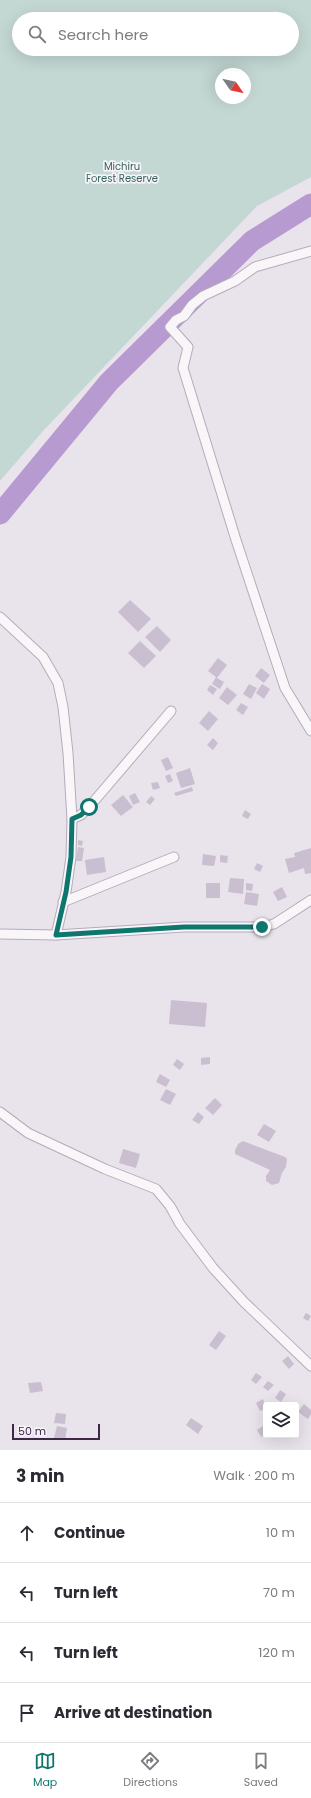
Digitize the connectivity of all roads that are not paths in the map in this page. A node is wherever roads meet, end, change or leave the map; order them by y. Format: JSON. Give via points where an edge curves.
{"nodes":[{"id":1,"x":311,"y":251,"type":"edge"},
{"id":2,"x":0,"y":617,"type":"edge"},
{"id":3,"x":171,"y":712,"type":"dead end"},
{"id":4,"x":311,"y":731,"type":"edge"},
{"id":5,"x":72,"y":819,"type":"junction"},
{"id":6,"x":174,"y":857,"type":"dead end"},
{"id":7,"x":311,"y":900,"type":"edge"},
{"id":8,"x":64,"y":902,"type":"junction"},
{"id":9,"x":0,"y":934,"type":"edge"},
{"id":10,"x":56,"y":935,"type":"junction"},
{"id":11,"x":0,"y":1112,"type":"edge"},
{"id":12,"x":311,"y":1366,"type":"edge"}],
"edges":[{"from":1,"to":4,"type":"street","via":[[255,268],[235,282],[203,296],[170,327],[188,347],[183,368],[236,540],[285,688]]},
{"from":2,"to":5,"type":"street","via":[[43,657],[58,684],[68,753]]},
{"from":3,"to":5,"type":"street","via":[[89,807]]},
{"from":5,"to":8,"type":"street","via":[[71,857]]},
{"from":6,"to":8,"type":"street"},
{"from":7,"to":10,"type":"street","via":[[274,924],[262,927],[184,927]]},
{"from":8,"to":10,"type":"street"},
{"from":9,"to":10,"type":"street"},
{"from":11,"to":12,"type":"street","via":[[28,1133],[105,1169],[156,1189],[213,1268],[244,1302]]}]}
